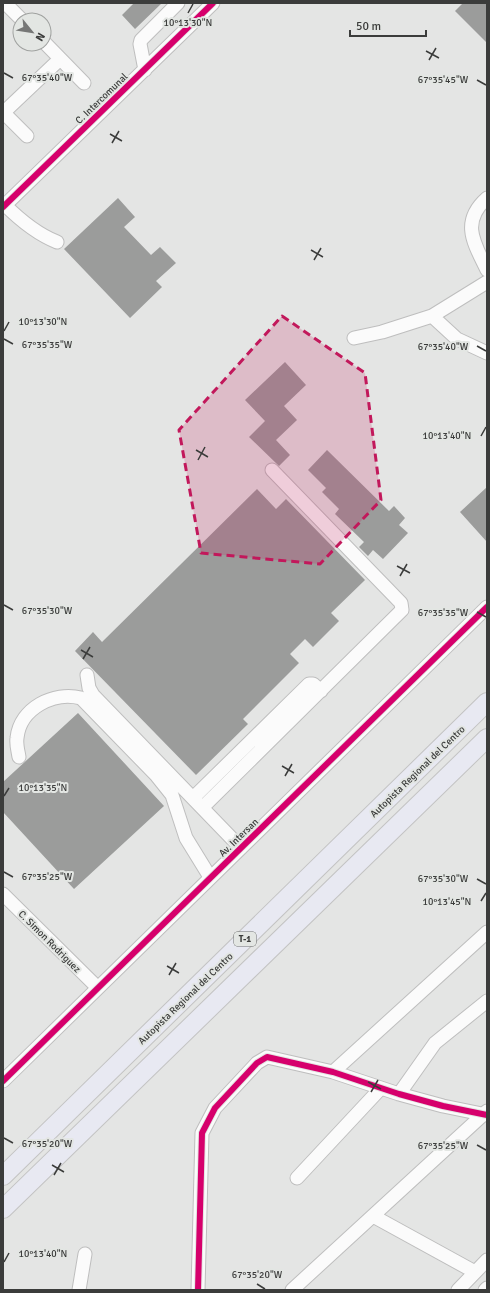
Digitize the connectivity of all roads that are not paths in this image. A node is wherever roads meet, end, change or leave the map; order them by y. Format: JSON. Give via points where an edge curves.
{"nodes":[{"id":1,"x":6,"y":3,"type":"edge"},
{"id":2,"x":178,"y":3,"type":"edge"},
{"id":3,"x":214,"y":3,"type":"edge"},
{"id":4,"x":14,"y":12,"type":"edge"},
{"id":5,"x":52,"y":50,"type":"edge"},
{"id":6,"x":60,"y":59,"type":"junction"},
{"id":7,"x":145,"y":70,"type":"junction"},
{"id":8,"x":84,"y":83,"type":"dead end"},
{"id":9,"x":3,"y":112,"type":"edge"},
{"id":10,"x":27,"y":136,"type":"dead end"},
{"id":11,"x":487,"y":198,"type":"edge"},
{"id":12,"x":4,"y":206,"type":"edge"},
{"id":13,"x":57,"y":242,"type":"dead end"},
{"id":14,"x":487,"y":270,"type":"edge"},
{"id":15,"x":487,"y":282,"type":"edge"},
{"id":16,"x":432,"y":316,"type":"junction"},
{"id":17,"x":354,"y":338,"type":"dead end"},
{"id":18,"x":487,"y":353,"type":"edge"},
{"id":19,"x":272,"y":470,"type":"dead end"},
{"id":20,"x":487,"y":607,"type":"edge"},
{"id":21,"x":87,"y":675,"type":"dead end"},
{"id":22,"x":487,"y":702,"type":"edge"},
{"id":23,"x":487,"y":738,"type":"edge"},
{"id":24,"x":19,"y":758,"type":"dead end"},
{"id":25,"x":198,"y":803,"type":"junction"},
{"id":26,"x":241,"y":848,"type":"junction"},
{"id":27,"x":210,"y":877,"type":"junction"},
{"id":28,"x":3,"y":894,"type":"edge"},
{"id":29,"x":487,"y":932,"type":"edge"},
{"id":30,"x":98,"y":988,"type":"junction"},
{"id":31,"x":487,"y":1001,"type":"edge"},
{"id":32,"x":334,"y":1072,"type":"junction"},
{"id":33,"x":3,"y":1081,"type":"edge"},
{"id":34,"x":381,"y":1088,"type":"junction"},
{"id":35,"x":399,"y":1094,"type":"junction"},
{"id":36,"x":486,"y":1113,"type":"edge"},
{"id":37,"x":3,"y":1176,"type":"edge"},
{"id":38,"x":297,"y":1178,"type":"dead end"},
{"id":39,"x":3,"y":1209,"type":"edge"},
{"id":40,"x":373,"y":1216,"type":"junction"},
{"id":41,"x":85,"y":1254,"type":"dead end"},
{"id":42,"x":487,"y":1260,"type":"edge"},
{"id":43,"x":475,"y":1272,"type":"junction"},
{"id":44,"x":79,"y":1290,"type":"edge"},
{"id":45,"x":198,"y":1290,"type":"edge"},
{"id":46,"x":292,"y":1290,"type":"edge"},
{"id":47,"x":458,"y":1290,"type":"edge"}],
"edges":[{"from":1,"to":4,"type":"street"},
{"from":2,"to":7,"type":"street","via":[[141,40]]},
{"from":3,"to":7,"type":"street","name":"C. Intercomunal"},
{"from":5,"to":6,"type":"street"},
{"from":6,"to":8,"type":"street"},
{"from":6,"to":9,"type":"street"},
{"from":7,"to":12,"type":"street","name":"C. Intercomunal"},
{"from":9,"to":10,"type":"street"},
{"from":11,"to":14,"type":"street","via":[[473,214],[470,229]]},
{"from":12,"to":13,"type":"street","via":[[46,237]]},
{"from":15,"to":16,"type":"street"},
{"from":16,"to":17,"type":"street"},
{"from":16,"to":18,"type":"street","via":[[457,339]]},
{"from":19,"to":25,"type":"street","via":[[403,607],[321,691],[313,684],[309,684]]},
{"from":20,"to":26,"type":"street","name":"Av. Intersan"},
{"from":21,"to":25,"type":"street","via":[[93,695]]},
{"from":22,"to":37,"type":"highway","name":"Autopista Regional del Centro","number":"T-1"},
{"from":23,"to":39,"type":"highway","number":"T-1"},
{"from":24,"to":27,"type":"street","via":[[17,738],[29,712],[52,699],[67,696],[81,698],[156,775],[172,795],[186,838]]},
{"from":25,"to":26,"type":"street"},
{"from":26,"to":27,"type":"street","name":"Av. Intersan"},
{"from":27,"to":30,"type":"street","name":"Av. Intersan"},
{"from":28,"to":30,"type":"street","name":"C. Simon Rodriguez"},
{"from":29,"to":32,"type":"street"},
{"from":30,"to":33,"type":"street","name":"Av. Intersan"},
{"from":31,"to":35,"type":"street","via":[[435,1042]]},
{"from":32,"to":34,"type":"street"},
{"from":32,"to":45,"type":"street","via":[[267,1057],[257,1063],[215,1108],[202,1133]]},
{"from":34,"to":35,"type":"street"},
{"from":34,"to":38,"type":"street"},
{"from":35,"to":36,"type":"street","via":[[443,1106]]},
{"from":36,"to":40,"type":"street"},
{"from":40,"to":43,"type":"street"},
{"from":40,"to":46,"type":"street"},
{"from":41,"to":44,"type":"street"},
{"from":42,"to":43,"type":"street"},
{"from":43,"to":47,"type":"street"}]}
